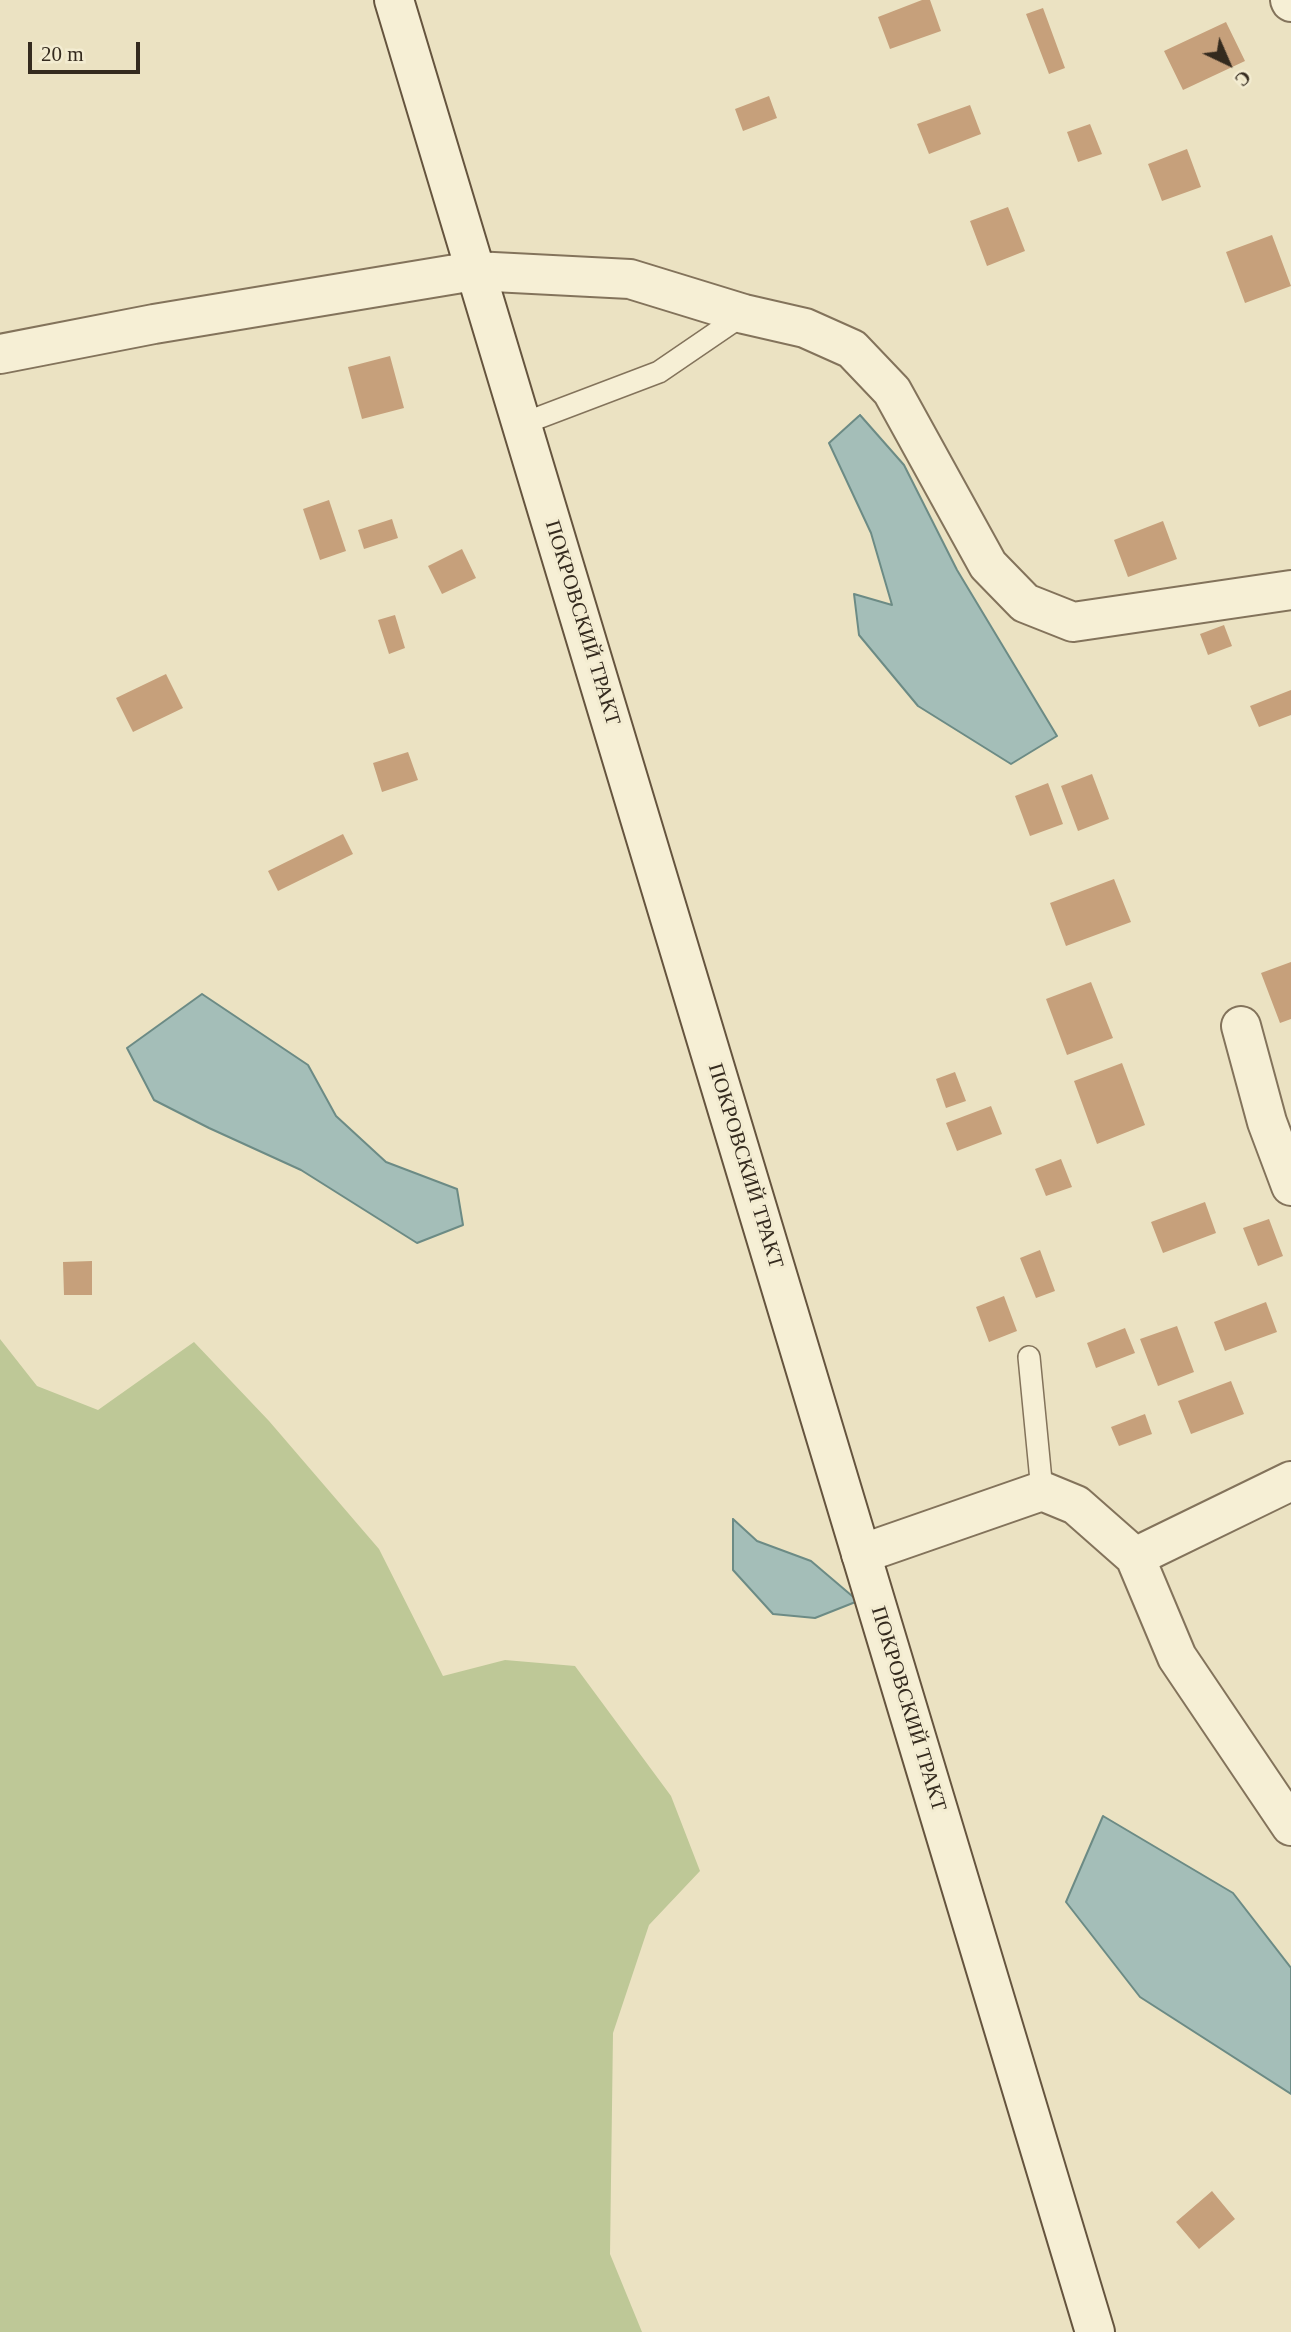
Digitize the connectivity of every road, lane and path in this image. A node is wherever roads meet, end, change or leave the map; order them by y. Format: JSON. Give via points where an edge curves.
{"nodes":[{"id":1,"x":394,"y":0,"type":"edge"},
{"id":2,"x":474,"y":271,"type":"junction"},
{"id":3,"x":744,"y":314,"type":"junction"},
{"id":4,"x":0,"y":354,"type":"edge"},
{"id":5,"x":522,"y":424,"type":"junction"},
{"id":6,"x":1291,"y":590,"type":"edge"},
{"id":7,"x":1241,"y":1026,"type":"dead end"},
{"id":8,"x":1291,"y":1186,"type":"edge"},
{"id":9,"x":1029,"y":1357,"type":"dead end"},
{"id":10,"x":1291,"y":1481,"type":"edge"},
{"id":11,"x":1042,"y":1491,"type":"junction"},
{"id":12,"x":861,"y":1553,"type":"junction"},
{"id":13,"x":1135,"y":1557,"type":"junction"},
{"id":14,"x":1291,"y":1826,"type":"edge"},
{"id":15,"x":1095,"y":2332,"type":"edge"}],
"edges":[{"from":1,"to":2,"type":"street","name":"ПОКРОВСКИЙ ТРАКТ"},
{"from":2,"to":3,"type":"street","via":[[630,279]]},
{"from":2,"to":4,"type":"street"},
{"from":2,"to":5,"type":"street","name":"ПОКРОВСКИЙ ТРАКТ"},
{"from":3,"to":5,"type":"lane","via":[[659,372]]},
{"from":3,"to":6,"type":"street","via":[[805,328],[852,349],[892,391],[988,565],[1025,603],[1073,622]]},
{"from":5,"to":12,"type":"street","name":"ПОКРОВСКИЙ ТРАКТ"},
{"from":7,"to":8,"type":"street","via":[[1267,1122]]},
{"from":9,"to":11,"type":"lane"},
{"from":10,"to":13,"type":"street"},
{"from":11,"to":12,"type":"street"},
{"from":11,"to":13,"type":"street","via":[[1076,1505]]},
{"from":12,"to":15,"type":"street","name":"ПОКРОВСКИЙ ТРАКТ"},
{"from":13,"to":14,"type":"street","via":[[1177,1657]]}]}
